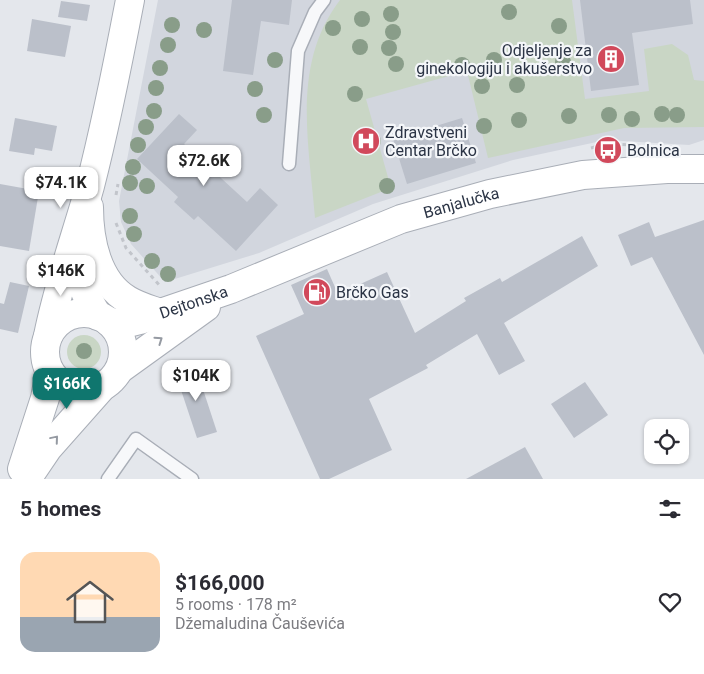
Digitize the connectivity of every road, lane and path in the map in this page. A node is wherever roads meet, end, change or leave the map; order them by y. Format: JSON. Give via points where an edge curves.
{"nodes":[{"id":1,"x":130,"y":0,"type":"edge"},
{"id":2,"x":324,"y":0,"type":"edge"},
{"id":3,"x":640,"y":146,"type":"dead end"},
{"id":4,"x":588,"y":149,"type":"dead end"},
{"id":5,"x":290,"y":164,"type":"dead end"},
{"id":6,"x":704,"y":169,"type":"edge"},
{"id":7,"x":90,"y":186,"type":"junction"},
{"id":8,"x":114,"y":203,"type":"dead end"},
{"id":9,"x":115,"y":217,"type":"dead end"},
{"id":10,"x":73,"y":243,"type":"junction"},
{"id":11,"x":231,"y":289,"type":"junction"},
{"id":12,"x":162,"y":301,"type":"junction"},
{"id":13,"x":104,"y":319,"type":"junction"},
{"id":14,"x":48,"y":336,"type":"junction"},
{"id":15,"x":50,"y":372,"type":"junction"},
{"id":16,"x":111,"y":378,"type":"junction"},
{"id":17,"x":175,"y":474,"type":"edge"},
{"id":18,"x":19,"y":479,"type":"edge"},
{"id":19,"x":27,"y":479,"type":"edge"},
{"id":20,"x":108,"y":479,"type":"edge"},
{"id":21,"x":192,"y":479,"type":"edge"}],
"edges":[{"from":1,"to":7,"type":"main road","via":[[113,92]]},
{"from":2,"to":5,"type":"lane","via":[[298,50]]},
{"from":3,"to":4,"type":"path","via":[[606,144]]},
{"from":6,"to":11,"type":"main road","name":"Banjalučka","via":[[583,174],[490,194],[401,219]]},
{"from":7,"to":8,"type":"path","via":[[116,196]]},
{"from":7,"to":10,"type":"main road"},
{"from":7,"to":12,"type":"main road","via":[[89,224],[100,267],[118,293],[140,306]]},
{"from":9,"to":12,"type":"path","via":[[126,248]]},
{"from":10,"to":13,"type":"main road","via":[[79,277],[88,302]]},
{"from":10,"to":14,"type":"main road"},
{"from":11,"to":12,"type":"main road","name":"Dejtonska"},
{"from":16,"to":11,"type":"main road","name":"Dejtonska","one_way":true},
{"from":12,"to":13,"type":"main road","name":"Dejtonska","via":[[124,324]]},
{"from":13,"to":14,"type":"main road","via":[[85,313],[73,314],[62,319]]},
{"from":13,"to":16,"type":"main road","via":[[118,332],[122,344],[123,356]]},
{"from":14,"to":15,"type":"main road","via":[[44,349]]},
{"from":15,"to":16,"type":"main road","via":[[67,388],[90,392]]},
{"from":15,"to":18,"type":"main road"},
{"from":19,"to":16,"type":"main road","name":"Dejtonska","one_way":true,"via":[[48,448]]},
{"from":17,"to":20,"type":"lane","via":[[136,439]]},
{"from":17,"to":21,"type":"lane"}]}
